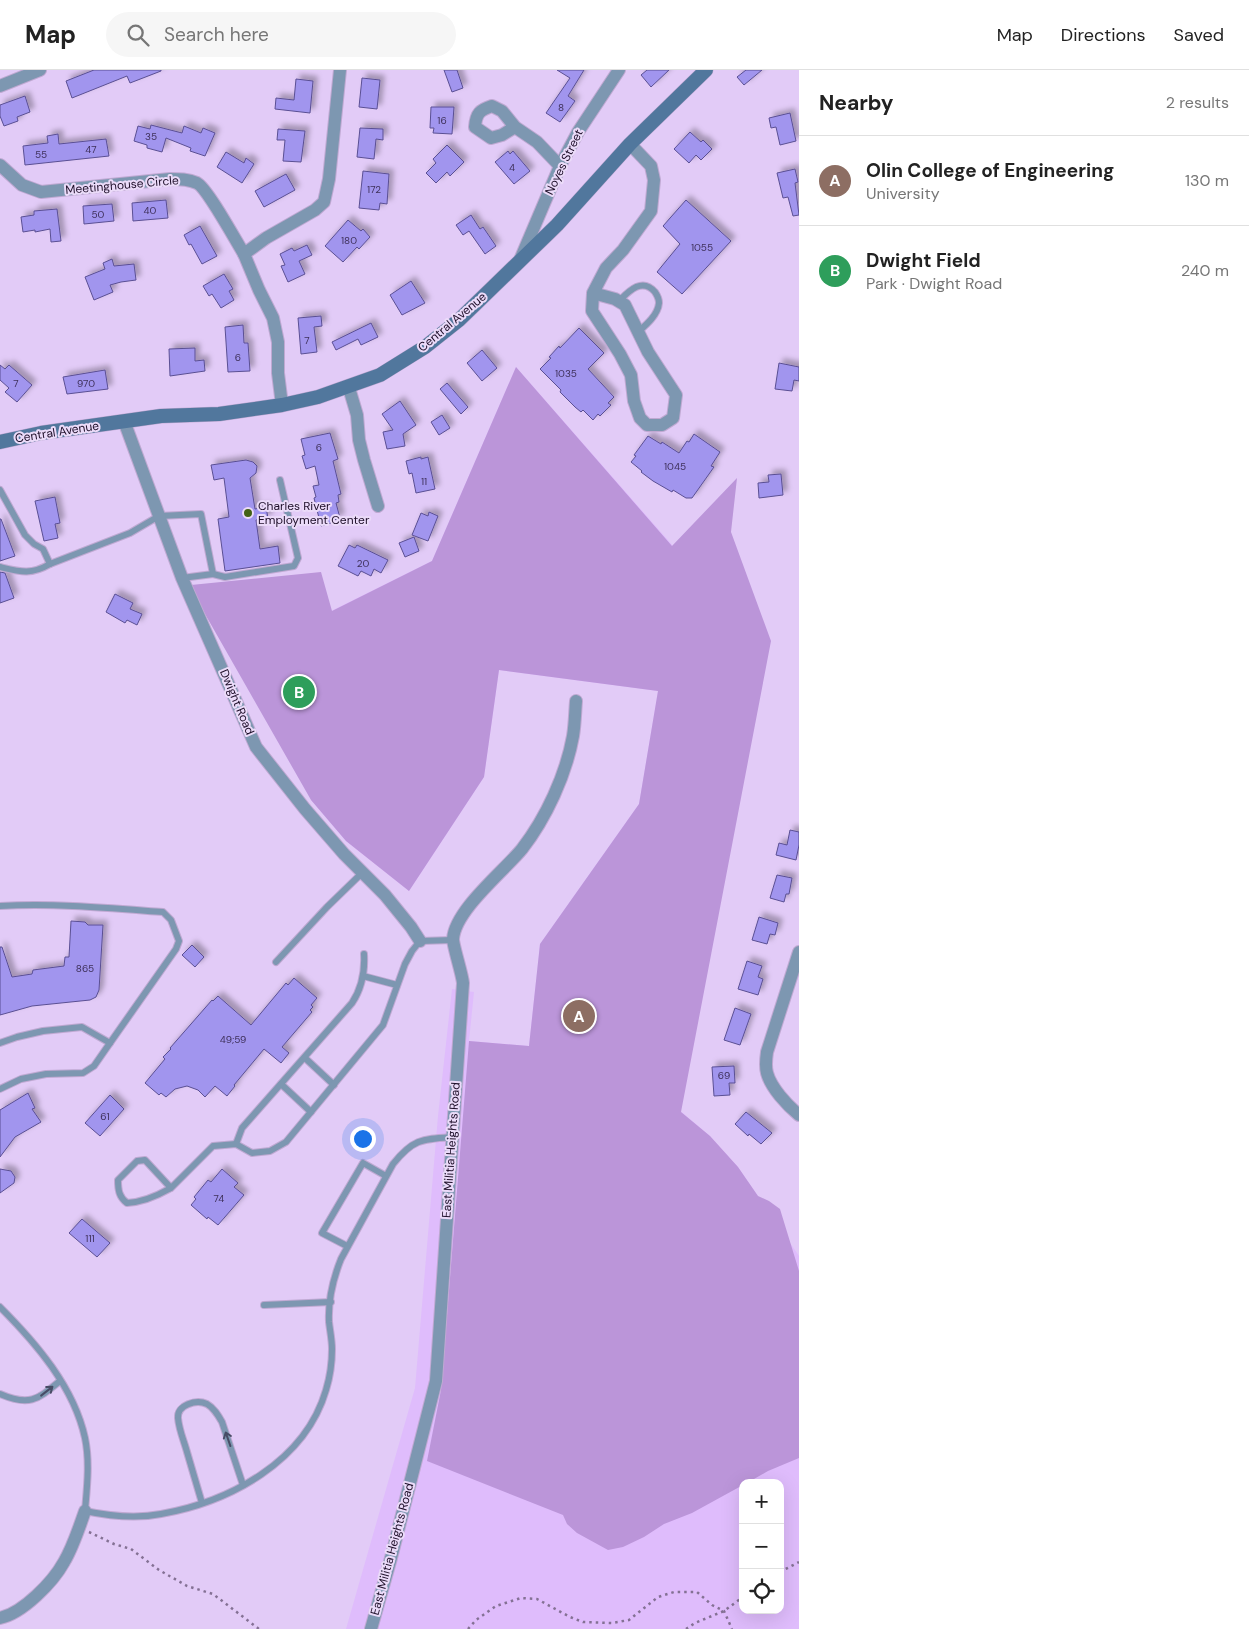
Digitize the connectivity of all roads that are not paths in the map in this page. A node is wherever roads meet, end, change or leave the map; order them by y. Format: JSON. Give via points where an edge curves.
{"nodes":[{"id":1,"x":40,"y":70,"type":"edge"},
{"id":2,"x":340,"y":70,"type":"edge"},
{"id":3,"x":619,"y":70,"type":"edge"},
{"id":4,"x":706,"y":70,"type":"edge"},
{"id":5,"x":0,"y":86,"type":"edge"},
{"id":6,"x":515,"y":127,"type":"dead end"},
{"id":7,"x":630,"y":144,"type":"junction"},
{"id":8,"x":0,"y":165,"type":"edge"},
{"id":9,"x":560,"y":166,"type":"junction"},
{"id":10,"x":244,"y":254,"type":"junction"},
{"id":11,"x":520,"y":261,"type":"junction"},
{"id":12,"x":593,"y":292,"type":"junction"},
{"id":13,"x":619,"y":301,"type":"junction"},
{"id":14,"x":638,"y":332,"type":"junction"},
{"id":15,"x":349,"y":388,"type":"junction"},
{"id":16,"x":282,"y":405,"type":"junction"},
{"id":17,"x":124,"y":421,"type":"junction"},
{"id":18,"x":0,"y":442,"type":"edge"},
{"id":19,"x":280,"y":480,"type":"dead end"},
{"id":20,"x":0,"y":490,"type":"edge"},
{"id":21,"x":378,"y":506,"type":"dead end"},
{"id":22,"x":159,"y":516,"type":"junction"},
{"id":23,"x":50,"y":564,"type":"junction"},
{"id":24,"x":0,"y":568,"type":"edge"},
{"id":25,"x":213,"y":574,"type":"junction"},
{"id":26,"x":182,"y":578,"type":"junction"},
{"id":27,"x":576,"y":701,"type":"dead end"},
{"id":28,"x":362,"y":873,"type":"junction"},
{"id":29,"x":0,"y":906,"type":"edge"},
{"id":30,"x":453,"y":940,"type":"junction"},
{"id":31,"x":420,"y":941,"type":"junction"},
{"id":32,"x":799,"y":952,"type":"edge"},
{"id":33,"x":364,"y":954,"type":"dead end"},
{"id":34,"x":276,"y":962,"type":"dead end"},
{"id":35,"x":363,"y":976,"type":"junction"},
{"id":36,"x":397,"y":984,"type":"junction"},
{"id":37,"x":0,"y":1043,"type":"edge"},
{"id":38,"x":110,"y":1043,"type":"junction"},
{"id":39,"x":305,"y":1058,"type":"junction"},
{"id":40,"x":282,"y":1084,"type":"junction"},
{"id":41,"x":334,"y":1085,"type":"junction"},
{"id":42,"x":0,"y":1089,"type":"edge"},
{"id":43,"x":311,"y":1112,"type":"junction"},
{"id":44,"x":799,"y":1115,"type":"edge"},
{"id":45,"x":452,"y":1137,"type":"junction"},
{"id":46,"x":236,"y":1144,"type":"junction"},
{"id":47,"x":386,"y":1176,"type":"junction"},
{"id":48,"x":171,"y":1188,"type":"junction"},
{"id":49,"x":348,"y":1246,"type":"junction"},
{"id":50,"x":331,"y":1302,"type":"junction"},
{"id":51,"x":264,"y":1305,"type":"dead end"},
{"id":52,"x":0,"y":1307,"type":"edge"},
{"id":53,"x":60,"y":1381,"type":"junction"},
{"id":54,"x":0,"y":1394,"type":"edge"},
{"id":55,"x":243,"y":1485,"type":"junction"},
{"id":56,"x":202,"y":1503,"type":"junction"},
{"id":57,"x":85,"y":1511,"type":"junction"},
{"id":58,"x":0,"y":1618,"type":"edge"},
{"id":59,"x":371,"y":1629,"type":"edge"}],
"edges":[{"from":1,"to":5,"type":"street"},
{"from":2,"to":10,"type":"street","via":[[324,202]]},
{"from":3,"to":9,"type":"street","name":"Noyes Street"},
{"from":4,"to":7,"type":"main road","name":"Central Avenue"},
{"from":6,"to":9,"type":"street","via":[[537,142]]},
{"from":7,"to":11,"type":"main road","name":"Central Avenue"},
{"from":7,"to":12,"type":"street","via":[[651,166],[654,180],[650,211],[606,268]]},
{"from":8,"to":10,"type":"street","name":"Meetinghouse Circle","via":[[22,185],[41,192],[170,179],[199,184]]},
{"from":9,"to":11,"type":"street","name":"Noyes Street"},
{"from":10,"to":16,"type":"street","name":"Meetinghouse Circle","via":[[273,318],[278,342]]},
{"from":11,"to":15,"type":"main road","name":"Central Avenue","via":[[459,320],[425,347],[380,375]]},
{"from":12,"to":13,"type":"street"},
{"from":12,"to":14,"type":"street","via":[[592,311],[631,376],[640,418],[648,425],[662,425],[673,418],[676,395]]},
{"from":13,"to":14,"type":"street","via":[[625,305]]},
{"from":13,"to":14,"type":"lane","via":[[636,286],[644,284],[658,297],[657,310]]},
{"from":15,"to":16,"type":"main road","name":"Central Avenue"},
{"from":15,"to":21,"type":"street","via":[[364,460]]},
{"from":16,"to":17,"type":"main road","name":"Central Avenue","via":[[219,414]]},
{"from":17,"to":18,"type":"main road","name":"Central Avenue"},
{"from":17,"to":22,"type":"street","name":"Dwight Road"},
{"from":19,"to":25,"type":"lane","via":[[298,558],[294,566],[225,577]]},
{"from":20,"to":23,"type":"lane","via":[[25,535],[43,549]]},
{"from":22,"to":23,"type":"lane","via":[[130,533]]},
{"from":22,"to":25,"type":"lane","via":[[201,514]]},
{"from":22,"to":26,"type":"street","name":"Dwight Road"},
{"from":23,"to":24,"type":"lane","via":[[36,572]]},
{"from":25,"to":26,"type":"lane"},
{"from":26,"to":28,"type":"street","name":"Dwight Road","via":[[256,747]]},
{"from":27,"to":30,"type":"street","via":[[573,736],[562,776],[549,806],[522,848],[464,914]]},
{"from":28,"to":31,"type":"street","name":"Dwight Road","via":[[385,895]]},
{"from":28,"to":34,"type":"lane"},
{"from":29,"to":38,"type":"lane","via":[[86,906],[163,912],[171,920],[179,940],[176,949]]},
{"from":30,"to":31,"type":"lane"},
{"from":30,"to":45,"type":"street","name":"East Militia Heights Road","via":[[463,983]]},
{"from":31,"to":36,"type":"lane","via":[[408,957]]},
{"from":32,"to":44,"type":"street","via":[[767,1052],[766,1065],[767,1074],[778,1092]]},
{"from":33,"to":35,"type":"lane"},
{"from":35,"to":36,"type":"lane"},
{"from":35,"to":39,"type":"lane","via":[[352,1003]]},
{"from":36,"to":41,"type":"lane","via":[[383,1025]]},
{"from":37,"to":38,"type":"lane","via":[[43,1031],[82,1027]]},
{"from":38,"to":42,"type":"lane","via":[[94,1066],[83,1073],[46,1074],[21,1079]]},
{"from":39,"to":40,"type":"lane"},
{"from":39,"to":41,"type":"lane"},
{"from":40,"to":43,"type":"lane"},
{"from":40,"to":46,"type":"lane","via":[[242,1128]]},
{"from":41,"to":43,"type":"lane"},
{"from":43,"to":46,"type":"lane","via":[[286,1142],[270,1150],[252,1153]]},
{"from":45,"to":47,"type":"lane","via":[[420,1141],[409,1146]]},
{"from":45,"to":59,"type":"street","name":"East Militia Heights Road","via":[[436,1381]]},
{"from":46,"to":48,"type":"lane","via":[[213,1146]]},
{"from":47,"to":49,"type":"lane"},
{"from":47,"to":49,"type":"lane","via":[[363,1163],[322,1234]]},
{"from":48,"to":48,"type":"lane","via":[[156,1197],[127,1204],[121,1198],[118,1180],[137,1161],[145,1160]]},
{"from":49,"to":50,"type":"lane","via":[[336,1271]]},
{"from":50,"to":51,"type":"lane"},
{"from":50,"to":55,"type":"lane","via":[[330,1370],[326,1392],[316,1414],[303,1436],[280,1459]]},
{"from":52,"to":53,"type":"lane","via":[[20,1327]]},
{"from":54,"to":53,"type":"lane","one_way":true,"via":[[29,1401]]},
{"from":53,"to":57,"type":"lane","via":[[74,1404],[85,1439],[88,1472]]},
{"from":55,"to":56,"type":"lane"},
{"from":55,"to":56,"type":"lane","one_way":true,"via":[[222,1422],[212,1407],[199,1402],[185,1406],[178,1416]]},
{"from":56,"to":57,"type":"lane","via":[[159,1515],[129,1517]]},
{"from":57,"to":58,"type":"street","via":[[64,1563],[36,1597]]}]}
